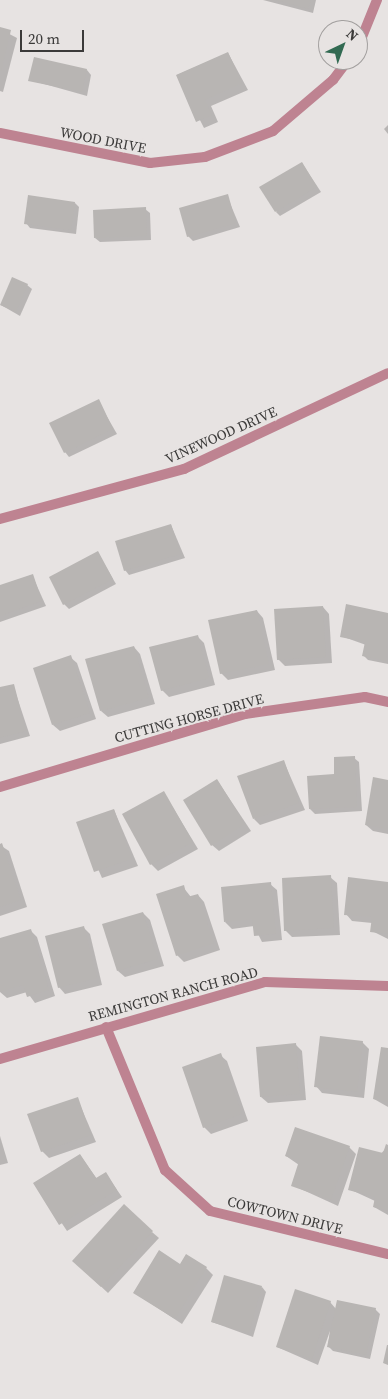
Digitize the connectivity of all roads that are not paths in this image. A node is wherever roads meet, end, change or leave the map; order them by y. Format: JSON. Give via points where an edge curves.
{"nodes":[{"id":1,"x":377,"y":0,"type":"edge"},
{"id":2,"x":368,"y":23,"type":"edge"},
{"id":3,"x":340,"y":70,"type":"edge"},
{"id":4,"x":0,"y":133,"type":"edge"},
{"id":5,"x":388,"y":372,"type":"edge"},
{"id":6,"x":0,"y":519,"type":"edge"},
{"id":7,"x":388,"y":702,"type":"edge"},
{"id":8,"x":0,"y":787,"type":"edge"},
{"id":9,"x":388,"y":986,"type":"edge"},
{"id":10,"x":106,"y":1027,"type":"junction"},
{"id":11,"x":0,"y":1059,"type":"edge"},
{"id":12,"x":388,"y":1254,"type":"edge"}],
"edges":[{"from":1,"to":2,"type":"street"},
{"from":3,"to":4,"type":"street","name":"WOOD DRIVE","via":[[273,131],[205,157],[150,163]]},
{"from":5,"to":6,"type":"street","name":"VINEWOOD DRIVE","via":[[184,469]]},
{"from":7,"to":8,"type":"street","name":"CUTTING HORSE DRIVE","via":[[365,697],[245,714]]},
{"from":9,"to":10,"type":"street","name":"REMINGTON RANCH ROAD","via":[[266,982]]},
{"from":10,"to":11,"type":"street","name":"REMINGTON RANCH ROAD"},
{"from":10,"to":12,"type":"street","name":"COWTOWN DRIVE","via":[[165,1170],[210,1211]]}]}
